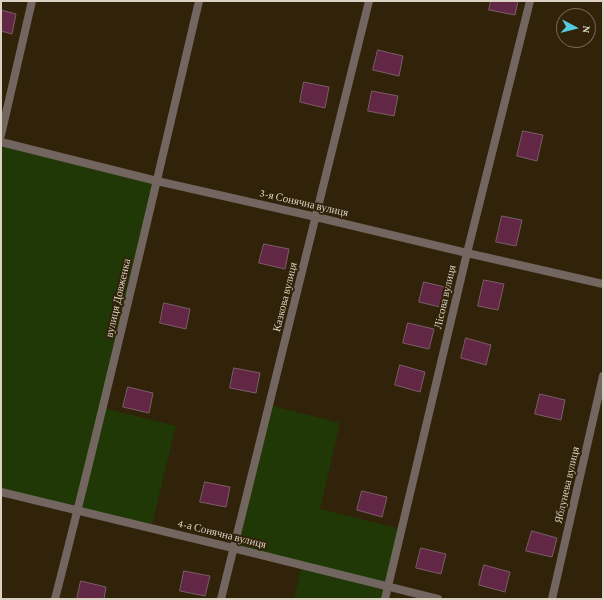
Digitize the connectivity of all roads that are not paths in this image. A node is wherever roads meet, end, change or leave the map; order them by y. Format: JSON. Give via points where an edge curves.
{"nodes":[{"id":1,"x":32,"y":1,"type":"edge"},
{"id":2,"x":199,"y":1,"type":"edge"},
{"id":3,"x":369,"y":1,"type":"edge"},
{"id":4,"x":530,"y":1,"type":"edge"},
{"id":5,"x":1,"y":135,"type":"edge"},
{"id":6,"x":1,"y":142,"type":"edge"},
{"id":7,"x":157,"y":181,"type":"junction"},
{"id":8,"x":316,"y":217,"type":"junction"},
{"id":9,"x":467,"y":253,"type":"junction"},
{"id":10,"x":603,"y":284,"type":"edge"},
{"id":11,"x":603,"y":376,"type":"edge"},
{"id":12,"x":1,"y":492,"type":"edge"},
{"id":13,"x":78,"y":510,"type":"junction"},
{"id":14,"x":233,"y":548,"type":"junction"},
{"id":15,"x":388,"y":587,"type":"junction"},
{"id":16,"x":55,"y":599,"type":"edge"},
{"id":17,"x":221,"y":599,"type":"edge"},
{"id":18,"x":385,"y":599,"type":"edge"},
{"id":19,"x":438,"y":599,"type":"edge"},
{"id":20,"x":552,"y":599,"type":"edge"}],
"edges":[{"from":1,"to":5,"type":"street"},
{"from":2,"to":7,"type":"street","name":"вулиця Довженка"},
{"from":3,"to":8,"type":"street","name":"Казкова вулиця"},
{"from":4,"to":9,"type":"street","name":"Лісова вулиця"},
{"from":6,"to":7,"type":"street","name":"3-я Сонячна вулиця"},
{"from":7,"to":8,"type":"street","name":"3-я Сонячна вулиця"},
{"from":7,"to":13,"type":"street","name":"вулиця Довженка"},
{"from":8,"to":9,"type":"street","name":"3-я Сонячна вулиця"},
{"from":8,"to":14,"type":"street","name":"Казкова вулиця"},
{"from":9,"to":10,"type":"street","name":"3-я Сонячна вулиця"},
{"from":9,"to":15,"type":"street","name":"Лісова вулиця"},
{"from":11,"to":20,"type":"street","name":"Яблунева вулиця"},
{"from":12,"to":13,"type":"street","name":"4-а Сонячна вулиця"},
{"from":13,"to":14,"type":"street","name":"4-а Сонячна вулиця"},
{"from":13,"to":16,"type":"street","name":"вулиця Довженка"},
{"from":14,"to":15,"type":"street","name":"4-а Сонячна вулиця"},
{"from":14,"to":17,"type":"street","name":"Казкова вулиця"},
{"from":15,"to":18,"type":"street","name":"Лісова вулиця"},
{"from":15,"to":19,"type":"street","name":"4-а Сонячна вулиця"}]}
